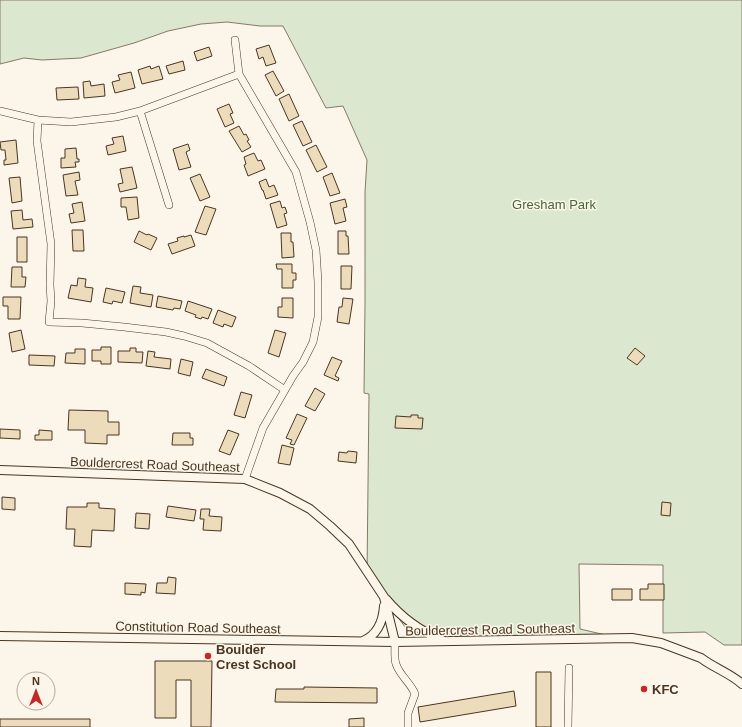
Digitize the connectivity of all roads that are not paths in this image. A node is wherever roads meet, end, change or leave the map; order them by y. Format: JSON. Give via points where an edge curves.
{"nodes":[{"id":1,"x":235,"y":40,"type":"dead end"},
{"id":2,"x":239,"y":74,"type":"junction"},
{"id":3,"x":0,"y":111,"type":"edge"},
{"id":4,"x":140,"y":111,"type":"junction"},
{"id":5,"x":38,"y":120,"type":"junction"},
{"id":6,"x":169,"y":205,"type":"dead end"},
{"id":7,"x":285,"y":390,"type":"junction"},
{"id":8,"x":0,"y":470,"type":"edge"},
{"id":9,"x":245,"y":480,"type":"junction"},
{"id":10,"x":384,"y":597,"type":"junction"},
{"id":11,"x":0,"y":636,"type":"edge"},
{"id":12,"x":363,"y":642,"type":"junction"},
{"id":13,"x":395,"y":642,"type":"junction"},
{"id":14,"x":446,"y":642,"type":"junction"},
{"id":15,"x":569,"y":668,"type":"dead end"},
{"id":16,"x":742,"y":684,"type":"edge"},
{"id":17,"x":408,"y":727,"type":"edge"},
{"id":18,"x":568,"y":727,"type":"edge"}],
"edges":[{"from":1,"to":2,"type":"street"},
{"from":2,"to":4,"type":"street"},
{"from":2,"to":7,"type":"street","via":[[296,172],[316,250],[318,317],[313,342]]},
{"from":3,"to":5,"type":"street"},
{"from":4,"to":5,"type":"street","via":[[116,117],[72,122]]},
{"from":4,"to":6,"type":"street"},
{"from":5,"to":7,"type":"street","via":[[37,141],[51,244],[49,322],[82,323],[184,336],[207,343]]},
{"from":7,"to":9,"type":"street","via":[[263,428]]},
{"from":8,"to":9,"type":"street","name":"Bouldercrest Road Southeast"},
{"from":9,"to":10,"type":"street","name":"Bouldercrest Road Southeast","via":[[280,493],[310,509],[349,544]]},
{"from":10,"to":12,"type":"street","via":[[381,622],[376,631]]},
{"from":10,"to":13,"type":"street","name":"Bouldercrest Road Southeast"},
{"from":10,"to":14,"type":"street","via":[[405,618]]},
{"from":11,"to":12,"type":"street","name":"Constitution Road Southeast"},
{"from":12,"to":13,"type":"street","name":"Constitution Road Southeast"},
{"from":13,"to":14,"type":"street","name":"Bouldercrest Road Southeast"},
{"from":13,"to":17,"type":"street","via":[[396,665],[414,694],[408,714]]},
{"from":14,"to":16,"type":"street","name":"Bouldercrest Road Southeast","via":[[632,638],[661,643],[702,658]]},
{"from":15,"to":18,"type":"street"}]}
